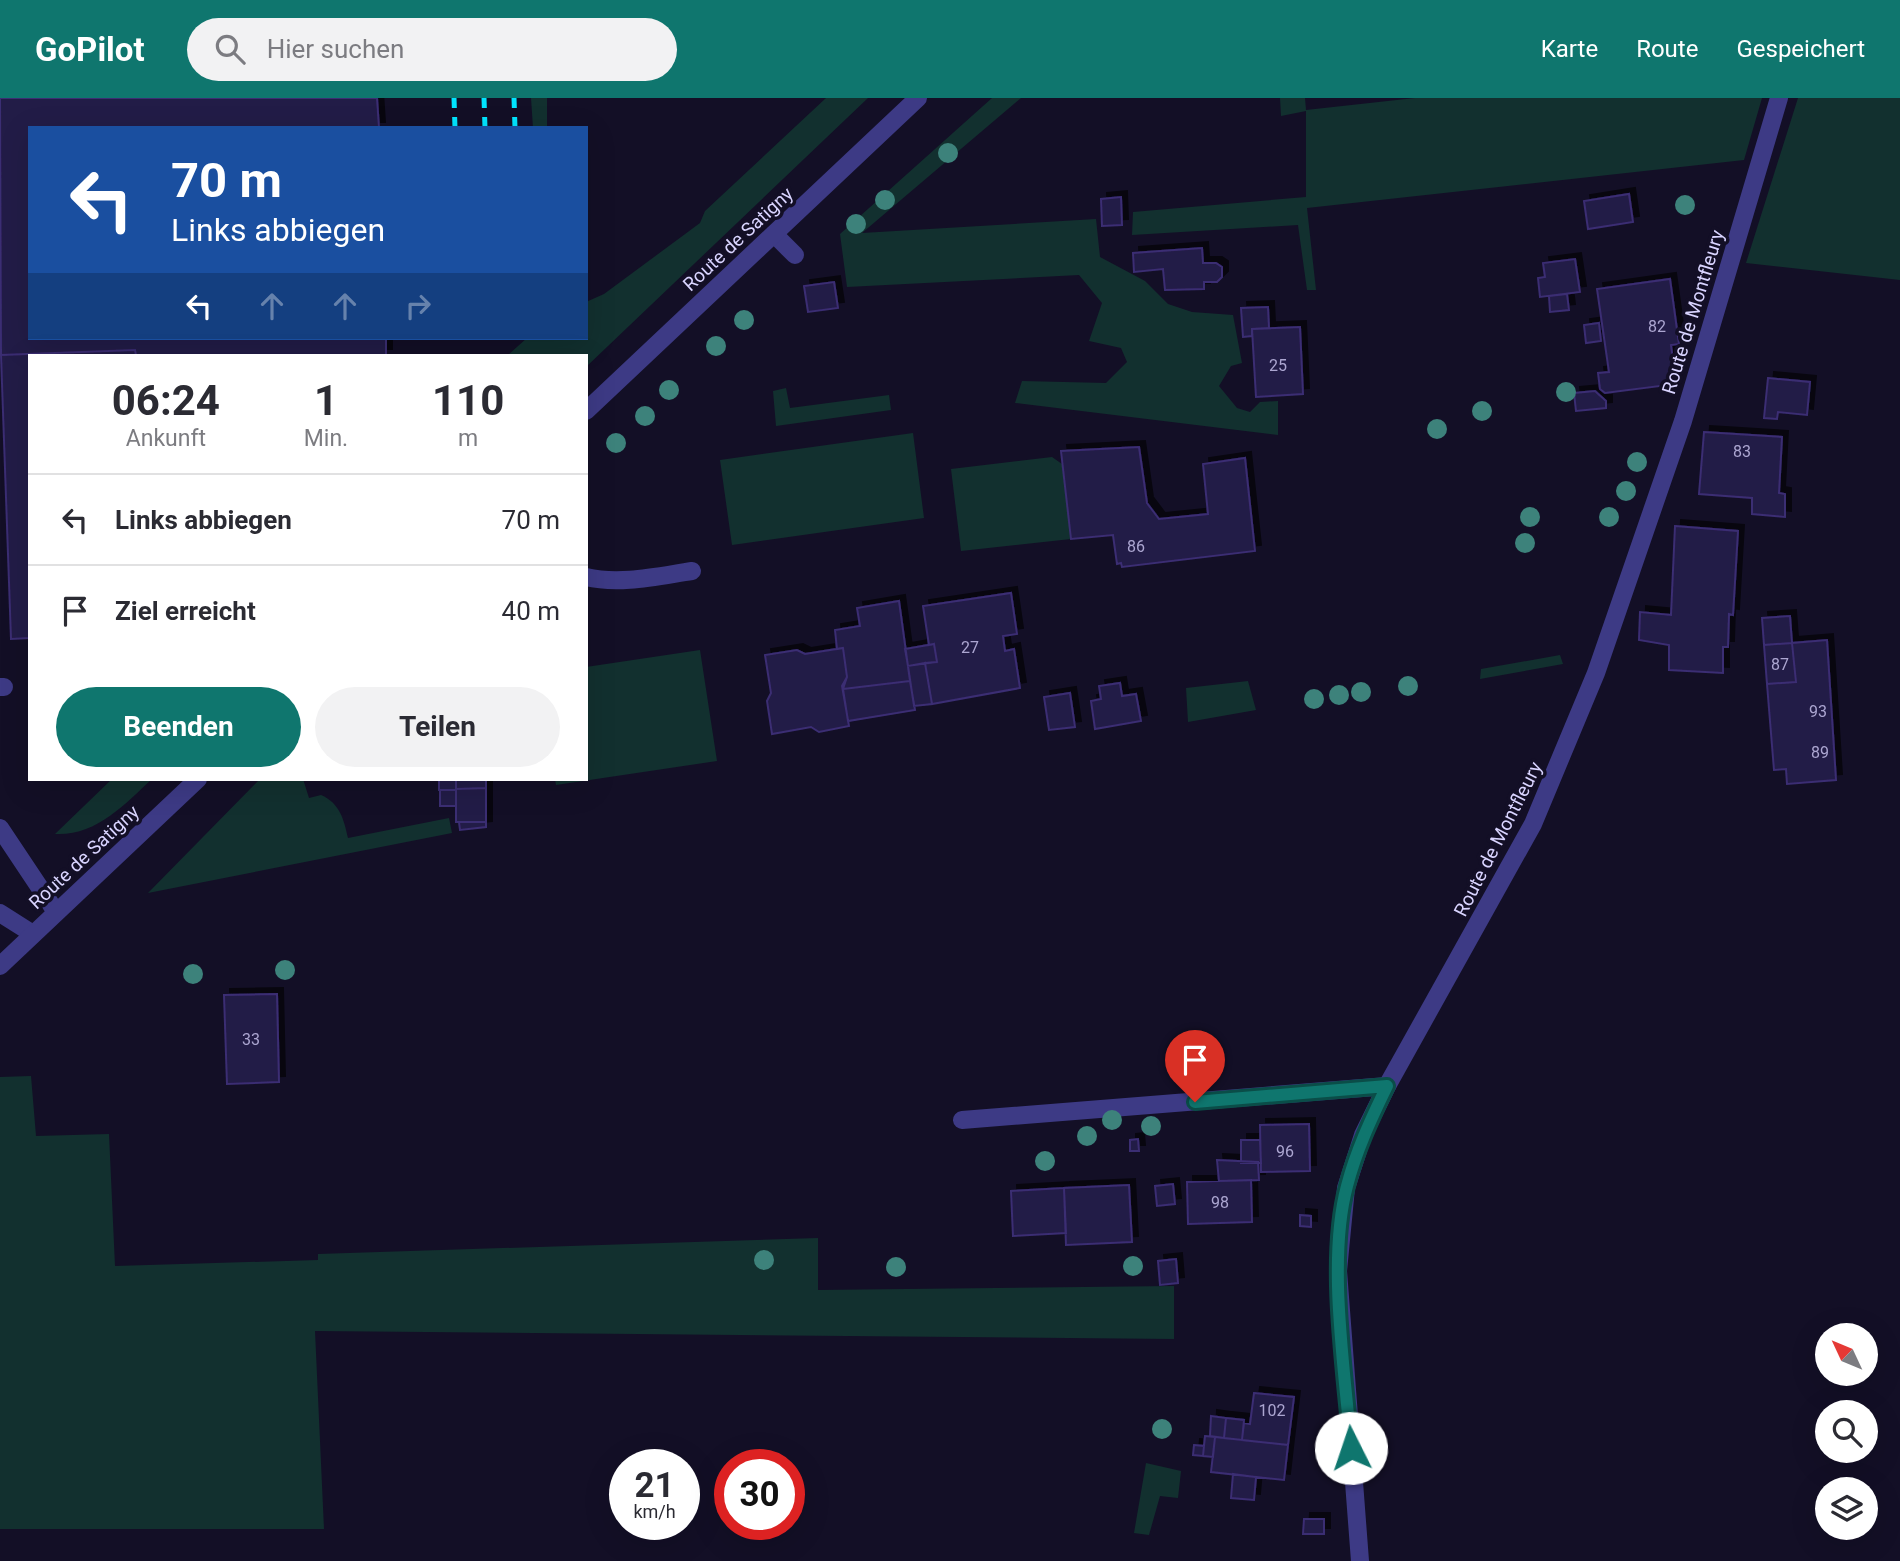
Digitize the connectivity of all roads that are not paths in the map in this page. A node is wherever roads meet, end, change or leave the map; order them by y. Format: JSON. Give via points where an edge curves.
{"nodes":[{"id":1,"x":918,"y":98,"type":"edge"},
{"id":2,"x":1779,"y":98,"type":"edge"},
{"id":3,"x":774,"y":234,"type":"junction"},
{"id":4,"x":795,"y":255,"type":"dead end"},
{"id":5,"x":588,"y":409,"type":"edge"},
{"id":6,"x":692,"y":571,"type":"dead end"},
{"id":7,"x":588,"y":577,"type":"edge"},
{"id":8,"x":196,"y":781,"type":"edge"},
{"id":9,"x":0,"y":828,"type":"edge"},
{"id":10,"x":56,"y":912,"type":"junction"},
{"id":11,"x":0,"y":913,"type":"edge"},
{"id":12,"x":33,"y":934,"type":"junction"},
{"id":13,"x":0,"y":966,"type":"edge"},
{"id":14,"x":1387,"y":1086,"type":"junction"},
{"id":15,"x":962,"y":1120,"type":"dead end"},
{"id":16,"x":1360,"y":1561,"type":"edge"}],
"edges":[{"from":1,"to":3,"type":"street","name":"Route de Satigny"},
{"from":2,"to":14,"type":"street","name":"Route de Montfleury","via":[[1683,421],[1596,673],[1533,824]]},
{"from":3,"to":4,"type":"street"},
{"from":3,"to":5,"type":"street","name":"Route de Satigny"},
{"from":6,"to":7,"type":"street"},
{"from":8,"to":10,"type":"street","name":"Route de Satigny"},
{"from":9,"to":10,"type":"street"},
{"from":10,"to":12,"type":"street","name":"Route de Satigny"},
{"from":11,"to":12,"type":"street"},
{"from":12,"to":13,"type":"street","name":"Route de Satigny"},
{"from":14,"to":15,"type":"street"},
{"from":14,"to":16,"type":"street","name":"Route de Montfleury","via":[[1363,1135],[1346,1188],[1341,1228],[1339,1283]]}]}
